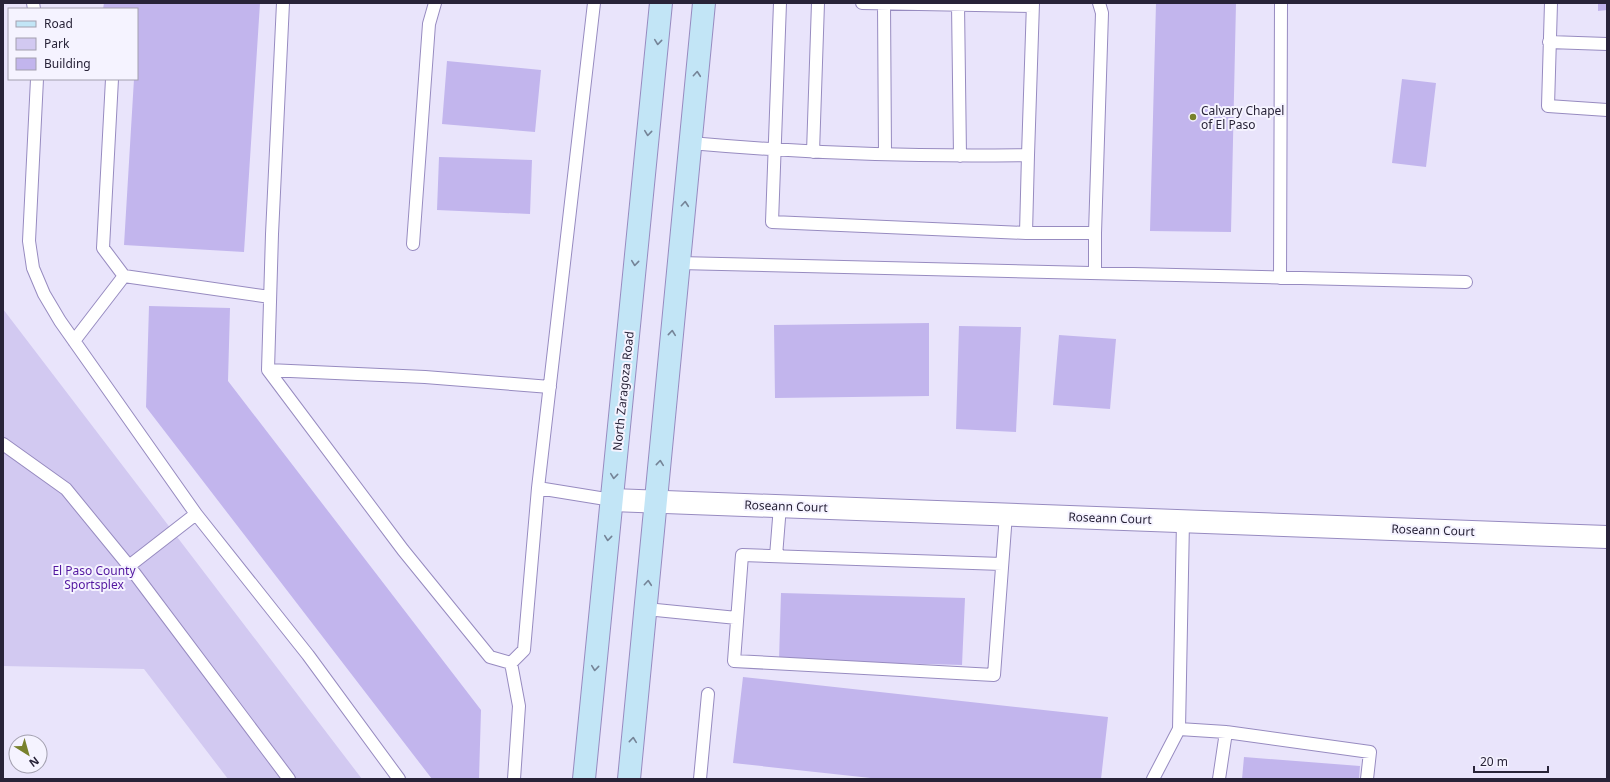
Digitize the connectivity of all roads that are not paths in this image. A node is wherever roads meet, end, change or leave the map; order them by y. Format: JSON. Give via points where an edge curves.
{"nodes":[{"id":1,"x":283,"y":3,"type":"edge"},
{"id":2,"x":435,"y":3,"type":"edge"},
{"id":3,"x":594,"y":3,"type":"edge"},
{"id":4,"x":662,"y":3,"type":"edge"},
{"id":5,"x":704,"y":3,"type":"edge"},
{"id":6,"x":780,"y":3,"type":"edge"},
{"id":7,"x":818,"y":3,"type":"edge"},
{"id":8,"x":862,"y":3,"type":"edge"},
{"id":9,"x":1099,"y":3,"type":"edge"},
{"id":10,"x":1281,"y":3,"type":"edge"},
{"id":11,"x":1550,"y":3,"type":"edge"},
{"id":12,"x":884,"y":4,"type":"junction"},
{"id":13,"x":958,"y":4,"type":"junction"},
{"id":14,"x":1033,"y":4,"type":"edge"},
{"id":15,"x":1549,"y":42,"type":"junction"},
{"id":16,"x":1607,"y":44,"type":"edge"},
{"id":17,"x":37,"y":80,"type":"edge"},
{"id":18,"x":112,"y":80,"type":"edge"},
{"id":19,"x":1607,"y":110,"type":"edge"},
{"id":20,"x":690,"y":144,"type":"junction"},
{"id":21,"x":775,"y":150,"type":"junction"},
{"id":22,"x":813,"y":152,"type":"junction"},
{"id":23,"x":885,"y":154,"type":"junction"},
{"id":24,"x":1028,"y":155,"type":"junction"},
{"id":25,"x":960,"y":156,"type":"junction"},
{"id":26,"x":1026,"y":233,"type":"junction"},
{"id":27,"x":1095,"y":233,"type":"junction"},
{"id":28,"x":413,"y":244,"type":"dead end"},
{"id":29,"x":679,"y":263,"type":"junction"},
{"id":30,"x":1096,"y":273,"type":"junction"},
{"id":31,"x":124,"y":276,"type":"junction"},
{"id":32,"x":1280,"y":278,"type":"junction"},
{"id":33,"x":1466,"y":282,"type":"dead end"},
{"id":34,"x":270,"y":297,"type":"junction"},
{"id":35,"x":74,"y":342,"type":"junction"},
{"id":36,"x":268,"y":370,"type":"junction"},
{"id":37,"x":550,"y":387,"type":"junction"},
{"id":38,"x":3,"y":444,"type":"edge"},
{"id":39,"x":538,"y":488,"type":"junction"},
{"id":40,"x":612,"y":500,"type":"junction"},
{"id":41,"x":656,"y":502,"type":"junction"},
{"id":42,"x":780,"y":506,"type":"junction"},
{"id":43,"x":196,"y":514,"type":"junction"},
{"id":44,"x":1006,"y":514,"type":"junction"},
{"id":45,"x":1183,"y":521,"type":"junction"},
{"id":46,"x":1607,"y":537,"type":"edge"},
{"id":47,"x":776,"y":556,"type":"junction"},
{"id":48,"x":1002,"y":564,"type":"junction"},
{"id":49,"x":129,"y":566,"type":"junction"},
{"id":50,"x":646,"y":609,"type":"junction"},
{"id":51,"x":737,"y":618,"type":"junction"},
{"id":52,"x":511,"y":663,"type":"junction"},
{"id":53,"x":708,"y":694,"type":"dead end"},
{"id":54,"x":1179,"y":728,"type":"junction"},
{"id":55,"x":1226,"y":732,"type":"junction"},
{"id":56,"x":289,"y":779,"type":"edge"},
{"id":57,"x":399,"y":779,"type":"edge"},
{"id":58,"x":514,"y":779,"type":"edge"},
{"id":59,"x":584,"y":779,"type":"edge"},
{"id":60,"x":629,"y":779,"type":"edge"},
{"id":61,"x":700,"y":779,"type":"edge"},
{"id":62,"x":1153,"y":779,"type":"edge"},
{"id":63,"x":1219,"y":779,"type":"edge"},
{"id":64,"x":1367,"y":779,"type":"edge"}],
"edges":[{"from":1,"to":34,"type":"lane"},
{"from":2,"to":28,"type":"lane","via":[[430,24]]},
{"from":3,"to":37,"type":"lane"},
{"from":4,"to":40,"type":"main road","name":"North Zaragoza Road","one_way":true},
{"from":20,"to":5,"type":"main road","one_way":true},
{"from":6,"to":21,"type":"lane"},
{"from":7,"to":22,"type":"lane"},
{"from":8,"to":12,"type":"lane"},
{"from":9,"to":27,"type":"lane","via":[[1102,13]]},
{"from":10,"to":32,"type":"lane"},
{"from":11,"to":15,"type":"lane"},
{"from":12,"to":13,"type":"lane"},
{"from":12,"to":23,"type":"lane"},
{"from":13,"to":14,"type":"lane"},
{"from":13,"to":25,"type":"lane"},
{"from":14,"to":24,"type":"lane"},
{"from":15,"to":16,"type":"lane"},
{"from":15,"to":19,"type":"lane","via":[[1548,106]]},
{"from":17,"to":35,"type":"lane","via":[[29,241],[33,268],[44,294]]},
{"from":18,"to":31,"type":"lane","via":[[104,248]]},
{"from":20,"to":21,"type":"lane"},
{"from":29,"to":20,"type":"main road","one_way":true},
{"from":21,"to":22,"type":"lane"},
{"from":21,"to":26,"type":"lane","via":[[772,222]]},
{"from":22,"to":23,"type":"lane"},
{"from":23,"to":25,"type":"lane"},
{"from":24,"to":25,"type":"lane"},
{"from":24,"to":26,"type":"lane"},
{"from":26,"to":27,"type":"lane"},
{"from":27,"to":30,"type":"lane"},
{"from":29,"to":30,"type":"lane"},
{"from":41,"to":29,"type":"main road","one_way":true},
{"from":30,"to":32,"type":"lane"},
{"from":31,"to":34,"type":"lane"},
{"from":31,"to":35,"type":"lane"},
{"from":32,"to":33,"type":"lane"},
{"from":34,"to":36,"type":"lane"},
{"from":35,"to":43,"type":"lane"},
{"from":36,"to":37,"type":"lane","via":[[425,376]]},
{"from":36,"to":52,"type":"lane","via":[[403,550],[490,657]]},
{"from":37,"to":39,"type":"lane"},
{"from":38,"to":49,"type":"lane","via":[[66,489]]},
{"from":39,"to":40,"type":"lane"},
{"from":39,"to":52,"type":"lane","via":[[524,650]]},
{"from":40,"to":41,"type":"street","name":"Roseann Court"},
{"from":40,"to":59,"type":"main road","name":"North Zaragoza Road","one_way":true},
{"from":41,"to":42,"type":"street","name":"Roseann Court"},
{"from":50,"to":41,"type":"main road","one_way":true},
{"from":42,"to":44,"type":"street","name":"Roseann Court"},
{"from":42,"to":47,"type":"lane"},
{"from":43,"to":49,"type":"lane"},
{"from":43,"to":57,"type":"lane","via":[[308,655]]},
{"from":44,"to":45,"type":"street","name":"Roseann Court"},
{"from":44,"to":48,"type":"lane"},
{"from":45,"to":46,"type":"street","name":"Roseann Court"},
{"from":45,"to":54,"type":"lane"},
{"from":47,"to":48,"type":"lane"},
{"from":47,"to":51,"type":"lane","via":[[742,555]]},
{"from":48,"to":51,"type":"lane","via":[[994,675],[734,662]]},
{"from":49,"to":56,"type":"lane"},
{"from":50,"to":51,"type":"lane"},
{"from":60,"to":50,"type":"main road","one_way":true},
{"from":52,"to":58,"type":"lane","via":[[519,706]]},
{"from":53,"to":61,"type":"lane"},
{"from":54,"to":55,"type":"lane"},
{"from":54,"to":62,"type":"lane"},
{"from":55,"to":63,"type":"lane"},
{"from":55,"to":64,"type":"lane","via":[[1370,752]]}]}
